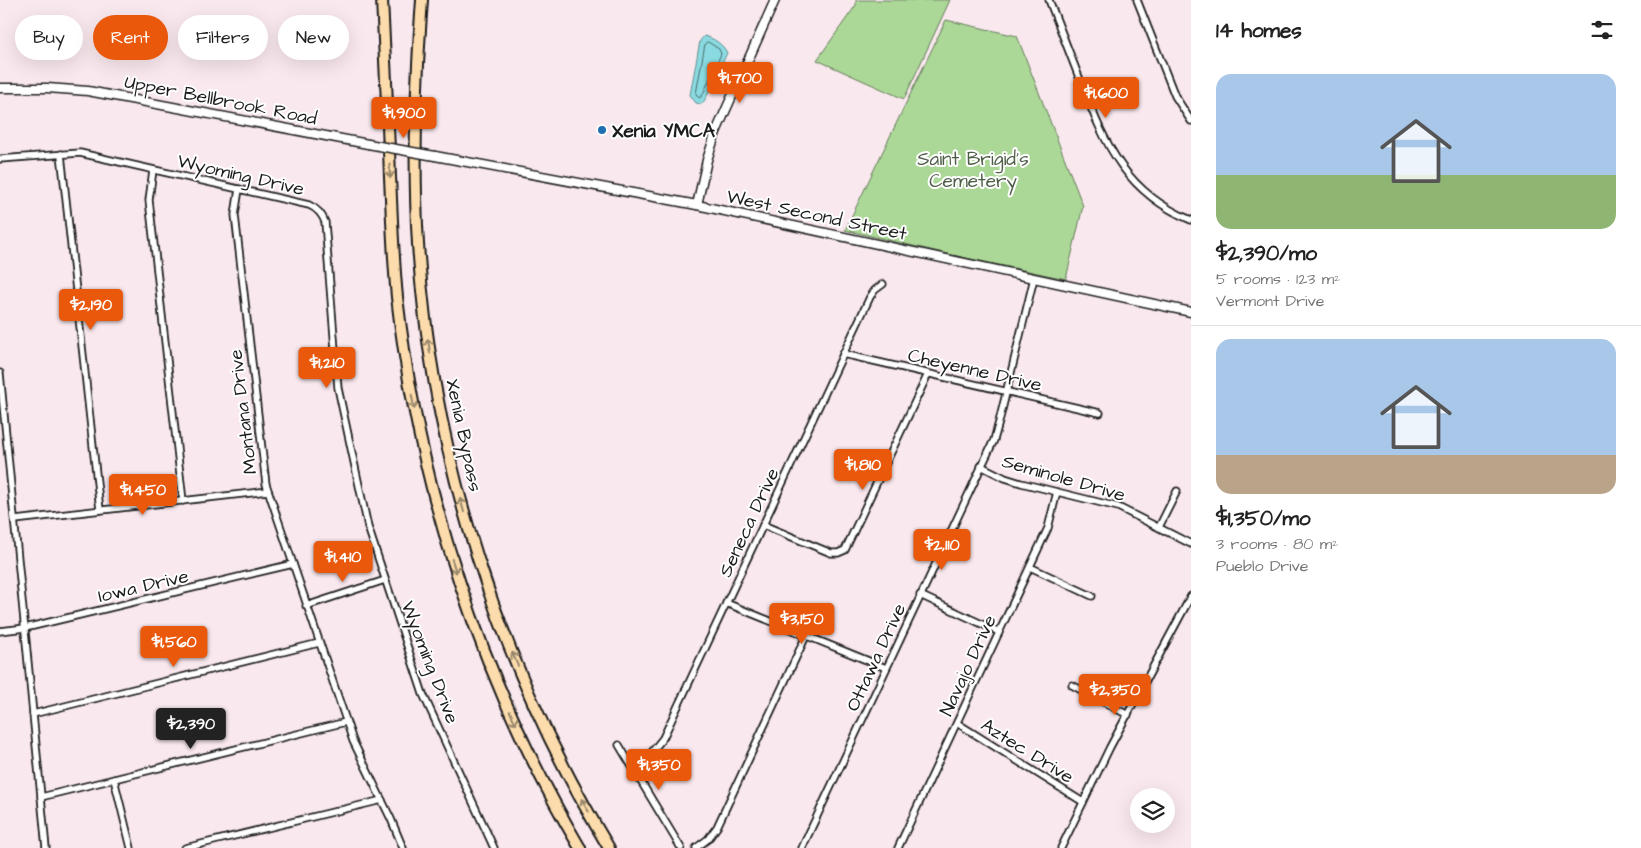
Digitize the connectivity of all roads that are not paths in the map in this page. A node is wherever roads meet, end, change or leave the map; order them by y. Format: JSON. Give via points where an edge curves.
{"nodes":[{"id":1,"x":382,"y":0,"type":"edge"},
{"id":2,"x":422,"y":0,"type":"edge"},
{"id":3,"x":775,"y":0,"type":"edge"},
{"id":4,"x":1050,"y":0,"type":"edge"},
{"id":5,"x":1137,"y":0,"type":"edge"},
{"id":6,"x":0,"y":88,"type":"edge"},
{"id":7,"x":1191,"y":120,"type":"edge"},
{"id":8,"x":61,"y":154,"type":"junction"},
{"id":9,"x":435,"y":156,"type":"joint"},
{"id":10,"x":0,"y":158,"type":"edge"},
{"id":11,"x":153,"y":170,"type":"junction"},
{"id":12,"x":239,"y":189,"type":"junction"},
{"id":13,"x":696,"y":205,"type":"junction"},
{"id":14,"x":1191,"y":220,"type":"edge"},
{"id":15,"x":1034,"y":278,"type":"junction"},
{"id":16,"x":883,"y":284,"type":"dead end"},
{"id":17,"x":1191,"y":312,"type":"edge"},
{"id":18,"x":843,"y":354,"type":"junction"},
{"id":19,"x":0,"y":373,"type":"edge"},
{"id":20,"x":928,"y":374,"type":"junction"},
{"id":21,"x":1006,"y":392,"type":"junction"},
{"id":22,"x":1100,"y":413,"type":"dead end"},
{"id":23,"x":981,"y":466,"type":"junction"},
{"id":24,"x":268,"y":491,"type":"junction"},
{"id":25,"x":1177,"y":491,"type":"dead end"},
{"id":26,"x":1058,"y":492,"type":"junction"},
{"id":27,"x":183,"y":501,"type":"junction"},
{"id":28,"x":100,"y":510,"type":"junction"},
{"id":29,"x":15,"y":520,"type":"junction"},
{"id":30,"x":763,"y":525,"type":"junction"},
{"id":31,"x":1159,"y":527,"type":"junction"},
{"id":32,"x":1191,"y":544,"type":"edge"},
{"id":33,"x":292,"y":564,"type":"junction"},
{"id":34,"x":1030,"y":567,"type":"junction"},
{"id":35,"x":385,"y":580,"type":"junction"},
{"id":36,"x":920,"y":595,"type":"junction"},
{"id":37,"x":1092,"y":596,"type":"dead end"},
{"id":38,"x":1191,"y":596,"type":"edge"},
{"id":39,"x":726,"y":603,"type":"junction"},
{"id":40,"x":306,"y":606,"type":"junction"},
{"id":41,"x":25,"y":628,"type":"junction"},
{"id":42,"x":0,"y":631,"type":"edge"},
{"id":43,"x":999,"y":632,"type":"junction"},
{"id":44,"x":806,"y":636,"type":"junction"},
{"id":45,"x":319,"y":643,"type":"junction"},
{"id":46,"x":886,"y":668,"type":"junction"},
{"id":47,"x":1072,"y":685,"type":"dead end"},
{"id":48,"x":33,"y":714,"type":"junction"},
{"id":49,"x":1128,"y":715,"type":"junction"},
{"id":50,"x":346,"y":722,"type":"junction"},
{"id":51,"x":957,"y":723,"type":"junction"},
{"id":52,"x":619,"y":745,"type":"dead end"},
{"id":53,"x":632,"y":766,"type":"junction"},
{"id":54,"x":114,"y":779,"type":"junction"},
{"id":55,"x":41,"y":797,"type":"junction"},
{"id":56,"x":382,"y":800,"type":"junction"},
{"id":57,"x":1083,"y":802,"type":"junction"},
{"id":58,"x":46,"y":848,"type":"edge"},
{"id":59,"x":131,"y":848,"type":"edge"},
{"id":60,"x":185,"y":848,"type":"edge"},
{"id":61,"x":403,"y":848,"type":"edge"},
{"id":62,"x":494,"y":848,"type":"edge"},
{"id":63,"x":580,"y":848,"type":"edge"},
{"id":64,"x":609,"y":848,"type":"edge"},
{"id":65,"x":681,"y":848,"type":"edge"},
{"id":66,"x":696,"y":848,"type":"edge"},
{"id":67,"x":802,"y":848,"type":"edge"},
{"id":68,"x":898,"y":848,"type":"edge"},
{"id":69,"x":1061,"y":848,"type":"edge"}],
"edges":[{"from":1,"to":63,"type":"highway","one_way":true,"via":[[397,296],[411,391],[428,472],[448,548],[488,660],[525,745]]},
{"from":64,"to":2,"type":"highway","name":"Xenia Bypass","one_way":true,"via":[[552,743],[509,646],[470,534],[448,449],[427,335],[418,243],[415,112]]},
{"from":3,"to":13,"type":"main road","via":[[716,132]]},
{"from":4,"to":14,"type":"street","via":[[1097,123],[1116,160],[1145,192]]},
{"from":5,"to":7,"type":"street","via":[[1175,96]]},
{"from":6,"to":9,"type":"main road","name":"Upper Bellbrook Road","bridge":true,"via":[[88,91]]},
{"from":8,"to":10,"type":"street","name":"Wyoming Drive"},
{"from":8,"to":11,"type":"street","name":"Wyoming Drive","via":[[80,153]]},
{"from":8,"to":28,"type":"street"},
{"from":9,"to":13,"type":"main road","name":"West Second Street"},
{"from":11,"to":12,"type":"street","name":"Wyoming Drive"},
{"from":11,"to":27,"type":"street","via":[[149,200]]},
{"from":12,"to":24,"type":"street","name":"Montana Drive","via":[[235,215]]},
{"from":12,"to":35,"type":"street","name":"Wyoming Drive","via":[[309,205],[318,210],[325,222],[340,400],[368,526]]},
{"from":13,"to":15,"type":"main road","name":"West Second Street"},
{"from":15,"to":17,"type":"main road","name":"West Second Street"},
{"from":15,"to":21,"type":"street","name":"Ottawa Drive"},
{"from":16,"to":18,"type":"street","name":"Seneca Drive","via":[[870,297]]},
{"from":18,"to":20,"type":"street","name":"Cheyenne Drive"},
{"from":18,"to":30,"type":"street","name":"Seneca Drive"},
{"from":19,"to":29,"type":"street"},
{"from":20,"to":21,"type":"street","name":"Cheyenne Drive"},
{"from":20,"to":30,"type":"street","via":[[845,550],[831,553]]},
{"from":21,"to":22,"type":"street","name":"Cheyenne Drive"},
{"from":21,"to":23,"type":"street","name":"Ottawa Drive","via":[[996,433]]},
{"from":23,"to":26,"type":"street","name":"Seminole Drive","via":[[1020,483]]},
{"from":23,"to":36,"type":"street","name":"Ottawa Drive"},
{"from":24,"to":27,"type":"street"},
{"from":24,"to":33,"type":"street","name":"Montana Drive"},
{"from":25,"to":31,"type":"street"},
{"from":26,"to":31,"type":"street","name":"Seminole Drive","via":[[1118,507]]},
{"from":26,"to":34,"type":"street","name":"Navajo Drive","via":[[1048,528]]},
{"from":27,"to":28,"type":"street"},
{"from":28,"to":29,"type":"street"},
{"from":29,"to":41,"type":"street"},
{"from":30,"to":39,"type":"street","name":"Seneca Drive"},
{"from":31,"to":32,"type":"street","name":"Seminole Drive"},
{"from":33,"to":40,"type":"street","name":"Montana Drive"},
{"from":33,"to":41,"type":"street","name":"Iowa Drive"},
{"from":34,"to":37,"type":"street"},
{"from":34,"to":43,"type":"street","name":"Navajo Drive"},
{"from":35,"to":40,"type":"street"},
{"from":35,"to":62,"type":"street","name":"Wyoming Drive","via":[[423,694]]},
{"from":36,"to":43,"type":"street"},
{"from":36,"to":46,"type":"street","name":"Ottawa Drive"},
{"from":38,"to":49,"type":"street"},
{"from":39,"to":44,"type":"street"},
{"from":39,"to":53,"type":"street","name":"Seneca Drive","via":[[663,738],[651,753]]},
{"from":40,"to":45,"type":"street","name":"Montana Drive"},
{"from":41,"to":42,"type":"street","name":"Iowa Drive"},
{"from":41,"to":48,"type":"street"},
{"from":43,"to":51,"type":"street","name":"Navajo Drive"},
{"from":44,"to":46,"type":"street"},
{"from":44,"to":66,"type":"street","via":[[717,827]]},
{"from":45,"to":48,"type":"street"},
{"from":45,"to":50,"type":"street","name":"Montana Drive"},
{"from":46,"to":67,"type":"street","name":"Ottawa Drive"},
{"from":47,"to":49,"type":"street"},
{"from":48,"to":55,"type":"street"},
{"from":49,"to":57,"type":"street"},
{"from":50,"to":54,"type":"street"},
{"from":50,"to":56,"type":"street","name":"Montana Drive"},
{"from":51,"to":57,"type":"street","name":"Aztec Drive"},
{"from":51,"to":68,"type":"street","name":"Navajo Drive"},
{"from":52,"to":53,"type":"street"},
{"from":53,"to":65,"type":"street"},
{"from":54,"to":55,"type":"street"},
{"from":54,"to":59,"type":"street"},
{"from":55,"to":58,"type":"street"},
{"from":56,"to":60,"type":"street"},
{"from":56,"to":61,"type":"street","name":"Montana Drive"},
{"from":57,"to":69,"type":"street"}]}
